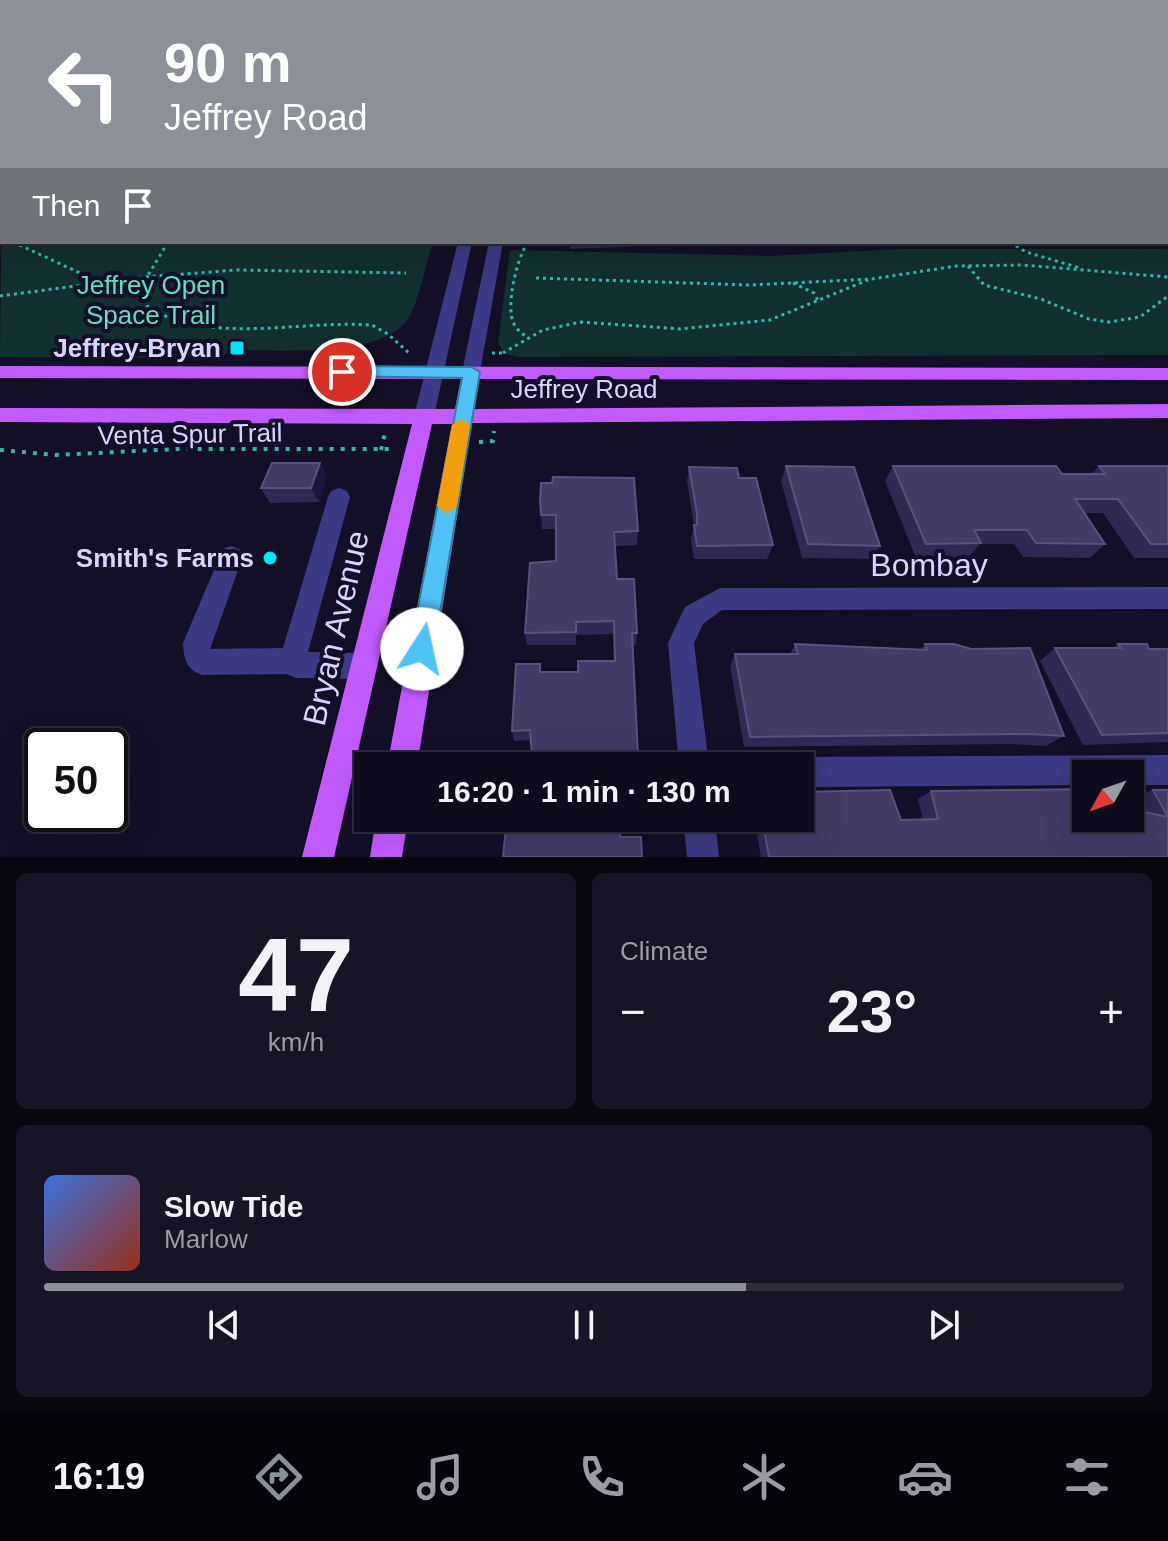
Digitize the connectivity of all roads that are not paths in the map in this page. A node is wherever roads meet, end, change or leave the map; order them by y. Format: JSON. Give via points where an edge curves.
{"nodes":[{"id":1,"x":465,"y":244,"type":"edge"},
{"id":2,"x":496,"y":244,"type":"edge"},
{"id":3,"x":0,"y":372,"type":"edge"},
{"id":4,"x":471,"y":372,"type":"junction"},
{"id":5,"x":434,"y":373,"type":"junction"},
{"id":6,"x":1168,"y":374,"type":"edge"},
{"id":7,"x":1168,"y":411,"type":"edge"},
{"id":8,"x":0,"y":415,"type":"edge"},
{"id":9,"x":424,"y":416,"type":"junction"},
{"id":10,"x":463,"y":416,"type":"junction"},
{"id":11,"x":339,"y":497,"type":"dead end"},
{"id":12,"x":231,"y":556,"type":"dead end"},
{"id":13,"x":1168,"y":598,"type":"edge"},
{"id":14,"x":292,"y":661,"type":"junction"},
{"id":15,"x":364,"y":666,"type":"junction"},
{"id":16,"x":404,"y":752,"type":"edge"},
{"id":17,"x":693,"y":752,"type":"edge"},
{"id":18,"x":1168,"y":770,"type":"edge"},
{"id":19,"x":814,"y":772,"type":"edge"},
{"id":20,"x":390,"y":832,"type":"edge"},
{"id":21,"x":700,"y":832,"type":"edge"},
{"id":22,"x":318,"y":857,"type":"edge"},
{"id":23,"x":386,"y":857,"type":"edge"},
{"id":24,"x":703,"y":857,"type":"edge"}],
"edges":[{"from":1,"to":5,"type":"street"},
{"from":2,"to":4,"type":"street"},
{"from":3,"to":5,"type":"main road","name":"Jeffrey Road"},
{"from":4,"to":5,"type":"main road","name":"Jeffrey Road"},
{"from":4,"to":6,"type":"main road","name":"Jeffrey Road"},
{"from":4,"to":10,"type":"main road"},
{"from":5,"to":9,"type":"street"},
{"from":7,"to":10,"type":"main road","name":"Jeffrey Road"},
{"from":8,"to":9,"type":"main road","name":"Jeffrey Road"},
{"from":9,"to":10,"type":"main road","name":"Jeffrey Road"},
{"from":9,"to":15,"type":"main road","name":"Bryan Avenue"},
{"from":10,"to":16,"type":"main road"},
{"from":11,"to":14,"type":"street"},
{"from":12,"to":14,"type":"street","via":[[196,643],[197,657],[202,662]]},
{"from":13,"to":17,"type":"street","name":"Bombay","via":[[720,599],[693,613],[681,643]]},
{"from":14,"to":15,"type":"street"},
{"from":15,"to":22,"type":"main road","name":"Bryan Avenue"},
{"from":18,"to":19,"type":"street"},
{"from":20,"to":23,"type":"main road"},
{"from":21,"to":24,"type":"street"}]}
